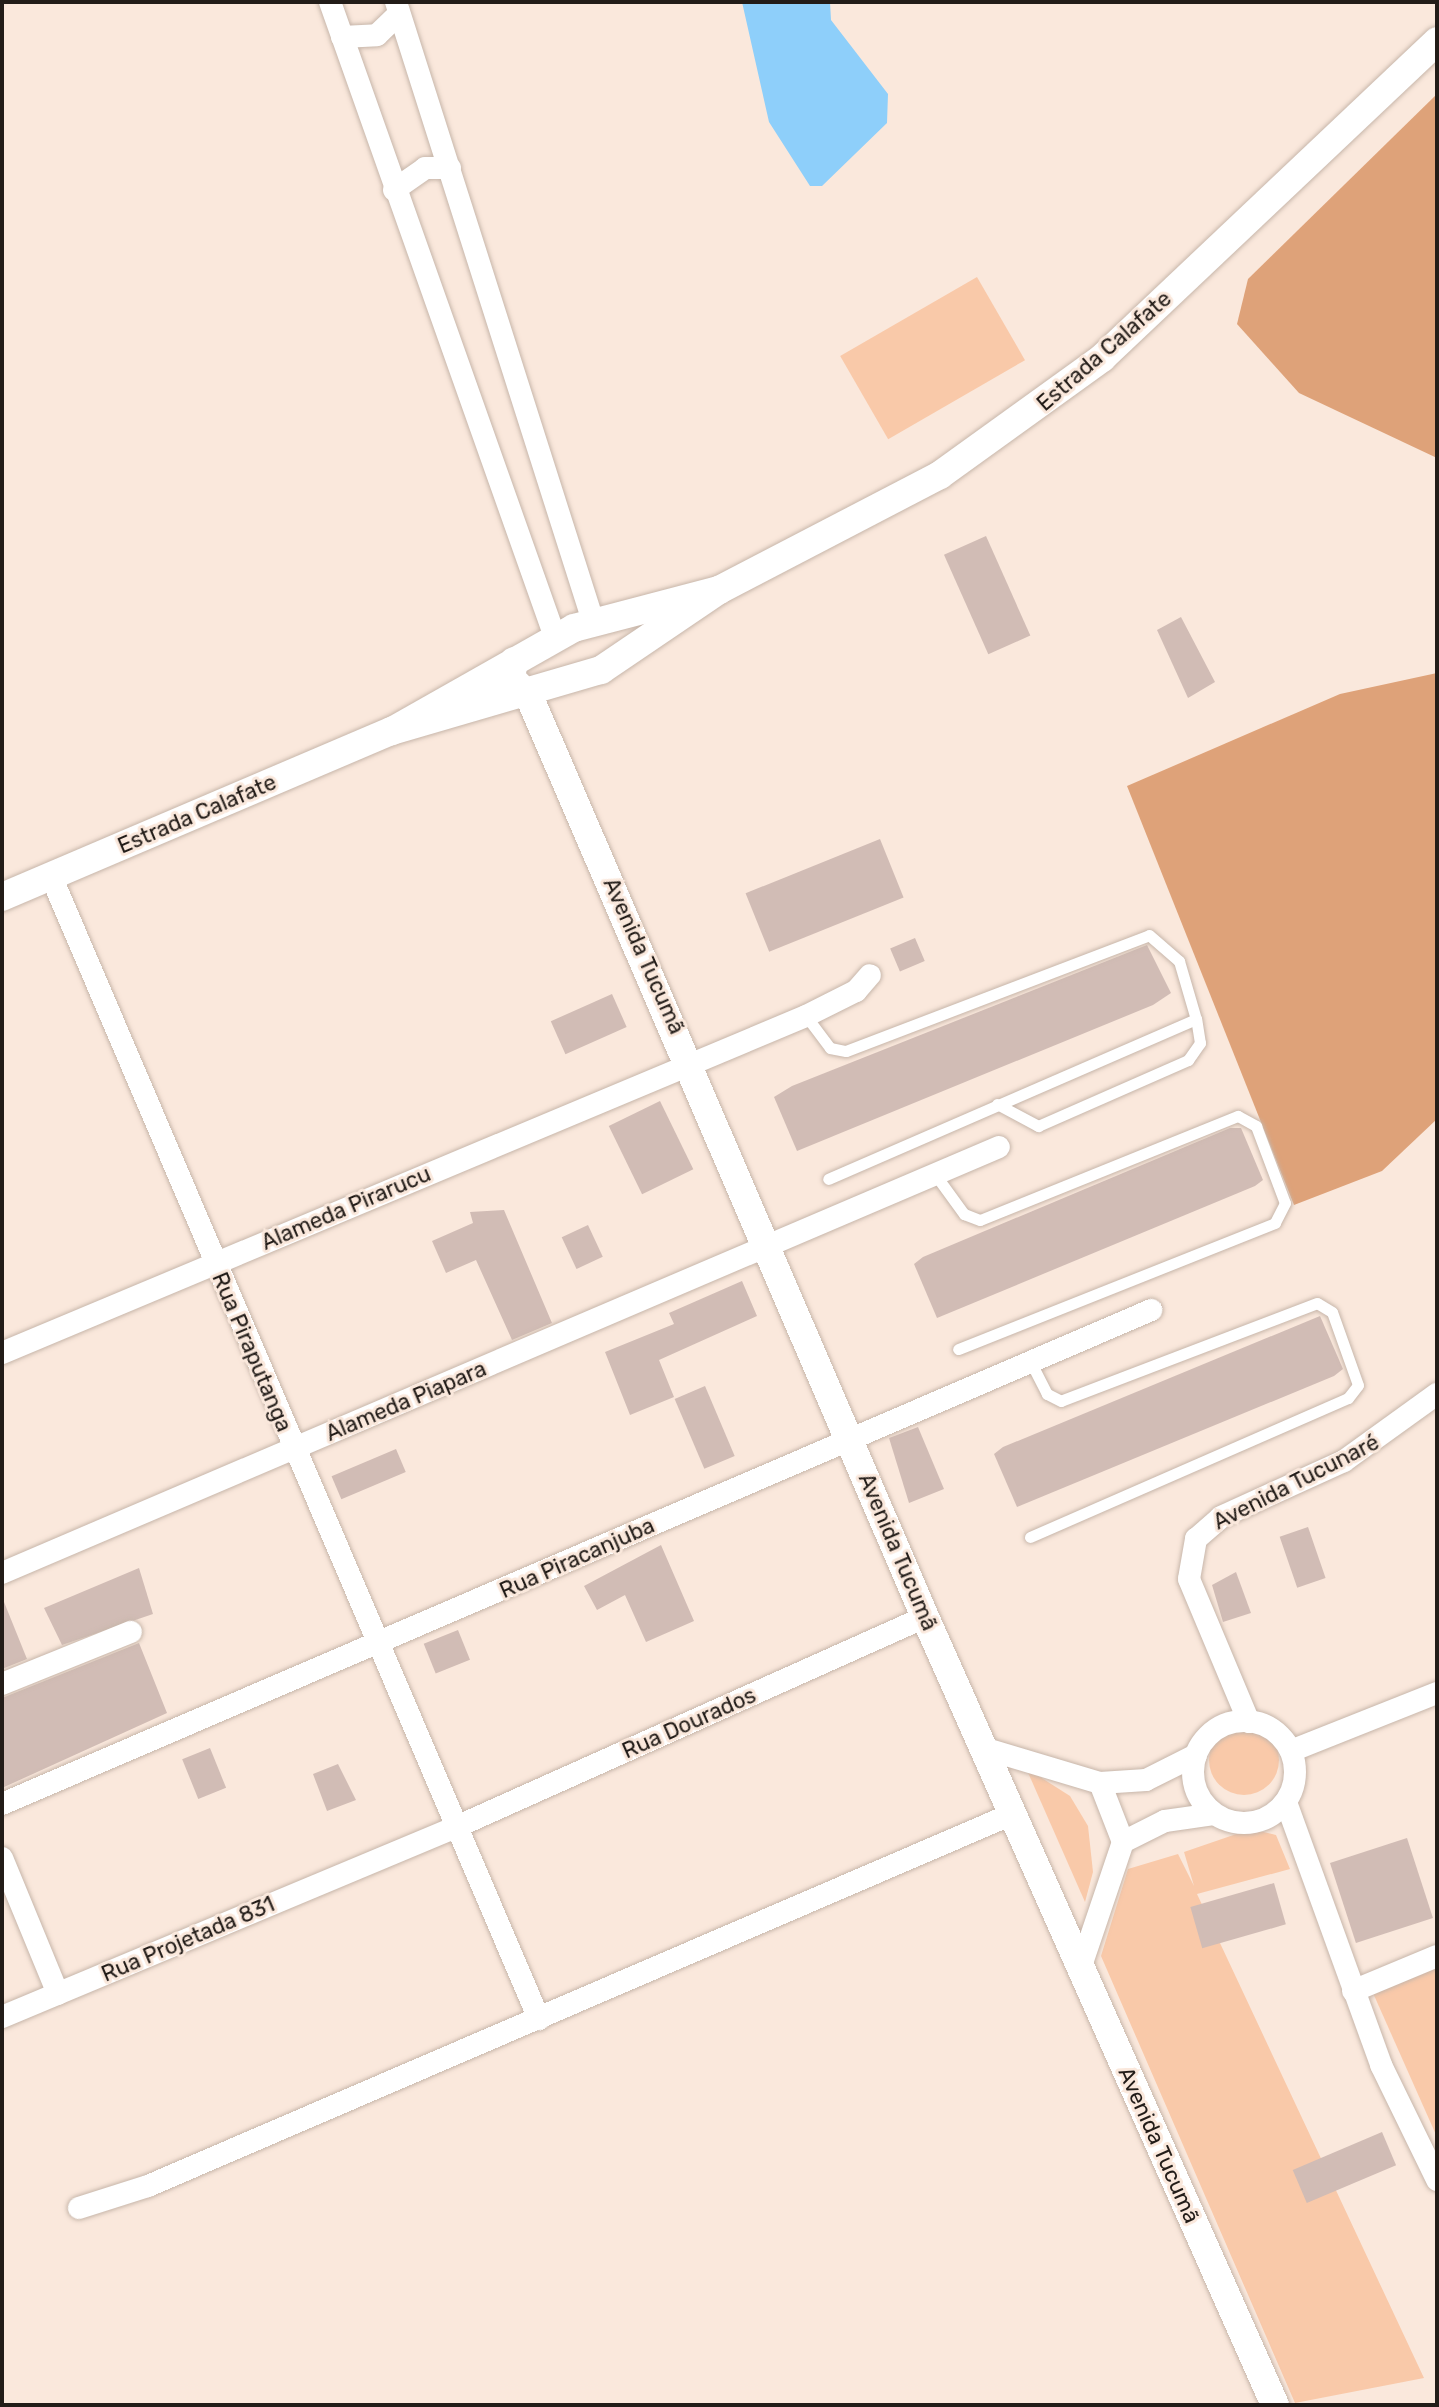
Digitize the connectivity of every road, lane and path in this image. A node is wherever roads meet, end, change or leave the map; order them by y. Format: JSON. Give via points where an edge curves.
{"nodes":[{"id":1,"x":330,"y":2,"type":"edge"},
{"id":2,"x":397,"y":8,"type":"edge"},
{"id":3,"x":342,"y":37,"type":"junction"},
{"id":4,"x":1437,"y":41,"type":"edge"},
{"id":5,"x":450,"y":168,"type":"junction"},
{"id":6,"x":394,"y":190,"type":"junction"},
{"id":7,"x":719,"y":590,"type":"junction"},
{"id":8,"x":606,"y":616,"type":"junction"},
{"id":9,"x":555,"y":637,"type":"junction"},
{"id":10,"x":627,"y":655,"type":"junction"},
{"id":11,"x":514,"y":661,"type":"junction"},
{"id":12,"x":529,"y":696,"type":"junction"},
{"id":13,"x":392,"y":731,"type":"junction"},
{"id":14,"x":51,"y":876,"type":"junction"},
{"id":15,"x":2,"y":897,"type":"edge"},
{"id":16,"x":870,"y":975,"type":"dead end"},
{"id":17,"x":806,"y":1016,"type":"junction"},
{"id":18,"x":1196,"y":1019,"type":"junction"},
{"id":19,"x":690,"y":1062,"type":"junction"},
{"id":20,"x":997,"y":1104,"type":"junction"},
{"id":21,"x":999,"y":1147,"type":"dead end"},
{"id":22,"x":937,"y":1177,"type":"junction"},
{"id":23,"x":828,"y":1179,"type":"dead end"},
{"id":24,"x":767,"y":1249,"type":"junction"},
{"id":25,"x":214,"y":1264,"type":"junction"},
{"id":26,"x":1151,"y":1310,"type":"dead end"},
{"id":27,"x":958,"y":1349,"type":"dead end"},
{"id":28,"x":2,"y":1353,"type":"edge"},
{"id":29,"x":1031,"y":1362,"type":"junction"},
{"id":30,"x":1437,"y":1394,"type":"edge"},
{"id":31,"x":850,"y":1439,"type":"junction"},
{"id":32,"x":294,"y":1448,"type":"junction"},
{"id":33,"x":1030,"y":1537,"type":"dead end"},
{"id":34,"x":2,"y":1573,"type":"edge"},
{"id":35,"x":925,"y":1617,"type":"junction"},
{"id":36,"x":131,"y":1632,"type":"dead end"},
{"id":37,"x":377,"y":1646,"type":"junction"},
{"id":38,"x":2,"y":1684,"type":"edge"},
{"id":39,"x":1437,"y":1693,"type":"edge"},
{"id":40,"x":1249,"y":1722,"type":"junction"},
{"id":41,"x":983,"y":1748,"type":"junction"},
{"id":42,"x":1291,"y":1751,"type":"junction"},
{"id":43,"x":1196,"y":1755,"type":"junction"},
{"id":44,"x":1100,"y":1783,"type":"junction"},
{"id":45,"x":1286,"y":1802,"type":"junction"},
{"id":46,"x":2,"y":1804,"type":"edge"},
{"id":47,"x":1012,"y":1814,"type":"junction"},
{"id":48,"x":1214,"y":1814,"type":"junction"},
{"id":49,"x":454,"y":1828,"type":"junction"},
{"id":50,"x":1123,"y":1842,"type":"junction"},
{"id":51,"x":2,"y":1858,"type":"edge"},
{"id":52,"x":1437,"y":1956,"type":"edge"},
{"id":53,"x":1080,"y":1969,"type":"junction"},
{"id":54,"x":1353,"y":1991,"type":"junction"},
{"id":55,"x":58,"y":1994,"type":"junction"},
{"id":56,"x":2,"y":2017,"type":"edge"},
{"id":57,"x":539,"y":2019,"type":"junction"},
{"id":58,"x":1437,"y":2180,"type":"edge"},
{"id":59,"x":79,"y":2208,"type":"dead end"},
{"id":60,"x":1275,"y":2405,"type":"edge"}],
"edges":[{"from":1,"to":3,"type":"street"},
{"from":2,"to":3,"type":"street","via":[[377,35]]},
{"from":2,"to":5,"type":"street"},
{"from":3,"to":6,"type":"street"},
{"from":4,"to":7,"type":"street","name":"Estrada Calafate","via":[[1102,358],[1033,412],[940,475]]},
{"from":5,"to":6,"type":"street","via":[[425,168]]},
{"from":5,"to":8,"type":"street"},
{"from":6,"to":9,"type":"street"},
{"from":7,"to":8,"type":"street","name":"Estrada Calafate"},
{"from":7,"to":10,"type":"street","name":"Estrada Calafate"},
{"from":8,"to":9,"type":"street","name":"Estrada Calafate"},
{"from":8,"to":10,"type":"street","via":[[634,625]]},
{"from":9,"to":11,"type":"street","name":"Estrada Calafate"},
{"from":10,"to":12,"type":"street","name":"Estrada Calafate"},
{"from":11,"to":12,"type":"street","name":"Avenida Tucumã","via":[[511,678]]},
{"from":11,"to":13,"type":"street","name":"Estrada Calafate"},
{"from":12,"to":13,"type":"street","name":"Estrada Calafate"},
{"from":12,"to":19,"type":"street","name":"Avenida Tucumã"},
{"from":13,"to":14,"type":"street","name":"Estrada Calafate"},
{"from":14,"to":15,"type":"street","name":"Estrada Calafate"},
{"from":14,"to":25,"type":"street","name":"Rua Piraputanga"},
{"from":16,"to":17,"type":"street","via":[[856,991]]},
{"from":17,"to":18,"type":"lane","via":[[830,1048],[846,1051],[1149,935],[1179,961]]},
{"from":17,"to":19,"type":"street"},
{"from":18,"to":20,"type":"lane"},
{"from":18,"to":20,"type":"lane","via":[[1200,1043],[1188,1060],[1038,1126]]},
{"from":19,"to":24,"type":"street","name":"Avenida Tucumã"},
{"from":19,"to":25,"type":"street","name":"Alameda Pirarucu"},
{"from":20,"to":23,"type":"lane"},
{"from":21,"to":22,"type":"street","name":"Alameda Piapara"},
{"from":22,"to":24,"type":"street","name":"Alameda Piapara"},
{"from":22,"to":27,"type":"lane","via":[[964,1214],[980,1220],[1238,1116],[1256,1126],[1285,1203],[1275,1223]]},
{"from":24,"to":31,"type":"street","name":"Avenida Tucumã"},
{"from":24,"to":32,"type":"street","name":"Alameda Piapara"},
{"from":25,"to":28,"type":"street","name":"Alameda Pirarucu"},
{"from":25,"to":32,"type":"street","name":"Rua Piraputanga"},
{"from":26,"to":29,"type":"street","name":"Rua Piracanjuba"},
{"from":29,"to":31,"type":"street","name":"Rua Piracanjuba"},
{"from":29,"to":33,"type":"lane","via":[[1047,1394],[1061,1401],[1317,1303],[1332,1312],[1358,1385],[1348,1398]]},
{"from":30,"to":40,"type":"street","name":"Avenida Tucunaré","via":[[1344,1461],[1221,1517],[1196,1539],[1189,1579]]},
{"from":31,"to":35,"type":"street","name":"Avenida Tucumã"},
{"from":31,"to":37,"type":"street","name":"Rua Piracanjuba"},
{"from":32,"to":34,"type":"street","name":"Alameda Piapara"},
{"from":32,"to":37,"type":"street","name":"Rua Piraputanga"},
{"from":35,"to":41,"type":"street","name":"Avenida Tucumã"},
{"from":35,"to":49,"type":"street","name":"Rua Dourados"},
{"from":36,"to":38,"type":"street"},
{"from":37,"to":46,"type":"street","name":"Rua Piracanjuba"},
{"from":37,"to":49,"type":"street","name":"Rua Piraputanga"},
{"from":39,"to":42,"type":"street"},
{"from":40,"to":42,"type":"street","via":[[1274,1730]]},
{"from":40,"to":43,"type":"street","via":[[1223,1726]]},
{"from":41,"to":44,"type":"street"},
{"from":41,"to":47,"type":"street","name":"Avenida Tucumã"},
{"from":42,"to":45,"type":"street","via":[[1295,1777]]},
{"from":43,"to":44,"type":"street","via":[[1146,1780]]},
{"from":43,"to":48,"type":"street","via":[[1197,1794]]},
{"from":44,"to":50,"type":"street"},
{"from":45,"to":48,"type":"street","via":[[1253,1823]]},
{"from":45,"to":54,"type":"street"},
{"from":47,"to":53,"type":"street","name":"Avenida Tucumã"},
{"from":47,"to":57,"type":"street"},
{"from":48,"to":50,"type":"street","via":[[1165,1821]]},
{"from":49,"to":55,"type":"street","name":"Rua Projetada 831"},
{"from":49,"to":57,"type":"street","name":"Rua Piraputanga"},
{"from":50,"to":53,"type":"street"},
{"from":51,"to":55,"type":"street"},
{"from":52,"to":54,"type":"street"},
{"from":53,"to":60,"type":"street","name":"Avenida Tucumã"},
{"from":54,"to":58,"type":"street"},
{"from":55,"to":56,"type":"street","name":"Rua Projetada 831"},
{"from":57,"to":59,"type":"street","via":[[148,2186]]}]}
